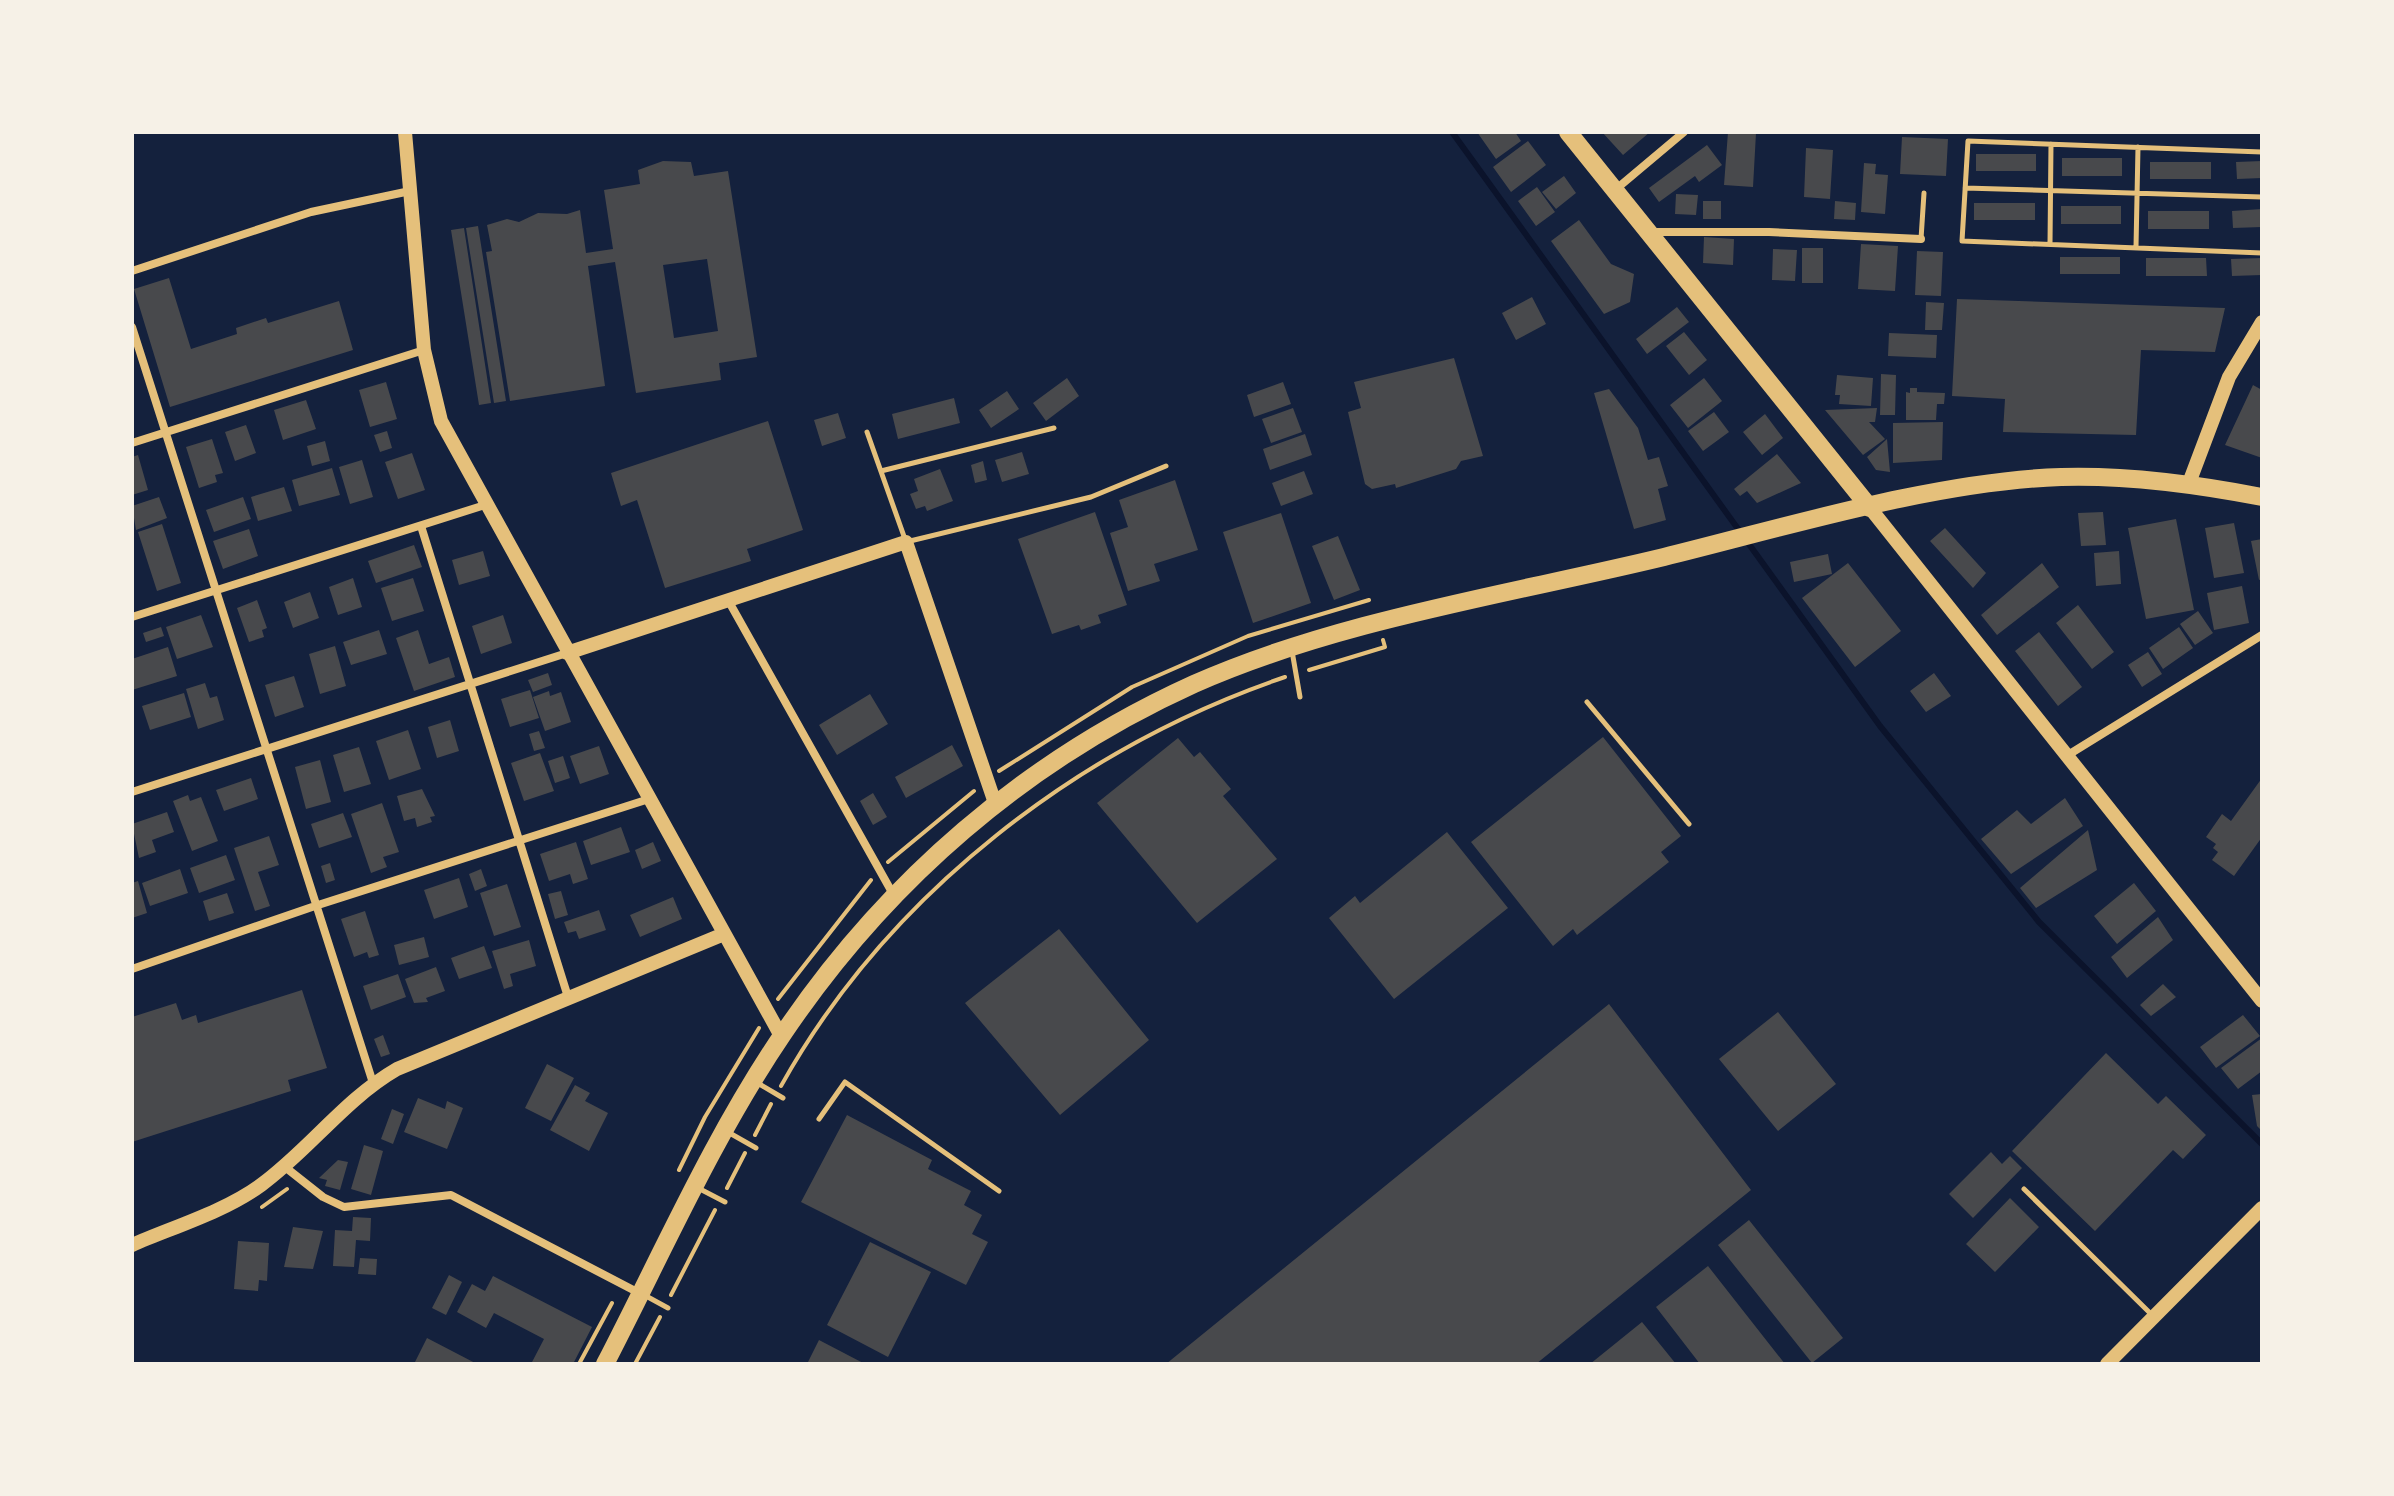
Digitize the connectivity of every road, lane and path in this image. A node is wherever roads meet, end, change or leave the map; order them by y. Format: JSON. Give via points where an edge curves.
{"nodes":[{"id":1,"x":405,"y":132,"type":"edge"},
{"id":2,"x":1568,"y":132,"type":"edge"},
{"id":3,"x":1684,"y":132,"type":"edge"},
{"id":4,"x":2051,"y":144,"type":"junction"},
{"id":5,"x":2138,"y":147,"type":"junction"},
{"id":6,"x":2262,"y":152,"type":"edge"},
{"id":7,"x":1965,"y":188,"type":"junction"},
{"id":8,"x":1614,"y":190,"type":"junction"},
{"id":9,"x":410,"y":191,"type":"junction"},
{"id":10,"x":2050,"y":191,"type":"junction"},
{"id":11,"x":1924,"y":193,"type":"dead end"},
{"id":12,"x":2137,"y":193,"type":"junction"},
{"id":13,"x":2262,"y":197,"type":"edge"},
{"id":14,"x":1647,"y":232,"type":"junction"},
{"id":15,"x":1921,"y":239,"type":"joint"},
{"id":16,"x":2050,"y":244,"type":"junction"},
{"id":17,"x":2136,"y":247,"type":"junction"},
{"id":18,"x":2262,"y":253,"type":"edge"},
{"id":19,"x":132,"y":271,"type":"edge"},
{"id":20,"x":2262,"y":322,"type":"edge"},
{"id":21,"x":132,"y":327,"type":"edge"},
{"id":22,"x":424,"y":350,"type":"junction"},
{"id":23,"x":1054,"y":428,"type":"dead end"},
{"id":24,"x":166,"y":432,"type":"junction"},
{"id":25,"x":867,"y":432,"type":"dead end"},
{"id":26,"x":132,"y":443,"type":"edge"},
{"id":27,"x":1166,"y":466,"type":"dead end"},
{"id":28,"x":881,"y":471,"type":"junction"},
{"id":29,"x":2189,"y":483,"type":"junction"},
{"id":30,"x":2262,"y":497,"type":"edge"},
{"id":31,"x":485,"y":505,"type":"junction"},
{"id":32,"x":1870,"y":508,"type":"junction"},
{"id":33,"x":421,"y":526,"type":"junction"},
{"id":34,"x":906,"y":542,"type":"junction"},
{"id":35,"x":215,"y":591,"type":"junction"},
{"id":36,"x":728,"y":600,"type":"junction"},
{"id":37,"x":132,"y":617,"type":"edge"},
{"id":38,"x":1378,"y":623,"type":"junction"},
{"id":39,"x":2262,"y":635,"type":"edge"},
{"id":40,"x":1291,"y":650,"type":"junction"},
{"id":41,"x":567,"y":653,"type":"junction"},
{"id":42,"x":1296,"y":673,"type":"junction"},
{"id":43,"x":468,"y":684,"type":"junction"},
{"id":44,"x":1300,"y":697,"type":"dead end"},
{"id":45,"x":1587,"y":702,"type":"dead end"},
{"id":46,"x":267,"y":749,"type":"junction"},
{"id":47,"x":2068,"y":755,"type":"junction"},
{"id":48,"x":132,"y":792,"type":"edge"},
{"id":49,"x":649,"y":799,"type":"junction"},
{"id":50,"x":995,"y":803,"type":"junction"},
{"id":51,"x":1689,"y":824,"type":"dead end"},
{"id":52,"x":518,"y":841,"type":"junction"},
{"id":53,"x":893,"y":894,"type":"junction"},
{"id":54,"x":315,"y":906,"type":"junction"},
{"id":55,"x":724,"y":934,"type":"junction"},
{"id":56,"x":132,"y":969,"type":"edge"},
{"id":57,"x":568,"y":997,"type":"junction"},
{"id":58,"x":2262,"y":1001,"type":"edge"},
{"id":59,"x":781,"y":1036,"type":"junction"},
{"id":60,"x":755,"y":1082,"type":"junction"},
{"id":61,"x":373,"y":1083,"type":"junction"},
{"id":62,"x":776,"y":1094,"type":"junction"},
{"id":63,"x":783,"y":1098,"type":"dead end"},
{"id":64,"x":819,"y":1119,"type":"dead end"},
{"id":65,"x":726,"y":1131,"type":"junction"},
{"id":66,"x":753,"y":1146,"type":"junction"},
{"id":67,"x":285,"y":1167,"type":"junction"},
{"id":68,"x":299,"y":1178,"type":"junction"},
{"id":69,"x":697,"y":1187,"type":"junction"},
{"id":70,"x":2024,"y":1189,"type":"dead end"},
{"id":71,"x":999,"y":1191,"type":"dead end"},
{"id":72,"x":723,"y":1201,"type":"junction"},
{"id":73,"x":2262,"y":1208,"type":"edge"},
{"id":74,"x":258,"y":1209,"type":"dead end"},
{"id":75,"x":132,"y":1245,"type":"edge"},
{"id":76,"x":641,"y":1294,"type":"junction"},
{"id":77,"x":667,"y":1307,"type":"junction"},
{"id":78,"x":2154,"y":1317,"type":"junction"},
{"id":79,"x":605,"y":1364,"type":"edge"},
{"id":80,"x":635,"y":1364,"type":"edge"},
{"id":81,"x":2107,"y":1364,"type":"edge"}],
"edges":[{"from":1,"to":9,"type":"street"},
{"from":2,"to":8,"type":"main road"},
{"from":3,"to":8,"type":"street"},
{"from":4,"to":5,"type":"lane"},
{"from":4,"to":7,"type":"lane","via":[[1968,141]]},
{"from":4,"to":10,"type":"lane"},
{"from":5,"to":6,"type":"lane"},
{"from":5,"to":12,"type":"lane"},
{"from":7,"to":10,"type":"lane"},
{"from":7,"to":16,"type":"lane","via":[[1962,241]]},
{"from":8,"to":14,"type":"main road"},
{"from":9,"to":19,"type":"street","via":[[311,212]]},
{"from":9,"to":22,"type":"street"},
{"from":10,"to":12,"type":"lane"},
{"from":10,"to":16,"type":"lane"},
{"from":11,"to":15,"type":"lane"},
{"from":12,"to":13,"type":"lane"},
{"from":12,"to":17,"type":"lane"},
{"from":14,"to":15,"type":"street"},
{"from":14,"to":32,"type":"main road"},
{"from":16,"to":17,"type":"lane"},
{"from":17,"to":18,"type":"lane"},
{"from":20,"to":29,"type":"street","via":[[2229,377]]},
{"from":21,"to":24,"type":"street"},
{"from":22,"to":24,"type":"street"},
{"from":22,"to":31,"type":"street","via":[[441,421]]},
{"from":23,"to":28,"type":"lane"},
{"from":24,"to":26,"type":"street"},
{"from":24,"to":35,"type":"street"},
{"from":25,"to":28,"type":"lane"},
{"from":27,"to":34,"type":"lane","via":[[1091,497]]},
{"from":28,"to":34,"type":"lane"},
{"from":29,"to":30,"type":"main road"},
{"from":29,"to":32,"type":"main road","via":[[2057,477],[1986,484]]},
{"from":31,"to":33,"type":"street"},
{"from":31,"to":41,"type":"street"},
{"from":32,"to":38,"type":"main road"},
{"from":32,"to":47,"type":"street"},
{"from":33,"to":35,"type":"street"},
{"from":33,"to":43,"type":"street"},
{"from":34,"to":36,"type":"street"},
{"from":34,"to":50,"type":"street"},
{"from":35,"to":37,"type":"street"},
{"from":35,"to":46,"type":"street"},
{"from":36,"to":41,"type":"street"},
{"from":36,"to":53,"type":"street"},
{"from":38,"to":40,"type":"main road"},
{"from":38,"to":42,"type":"path","via":[[1385,647]]},
{"from":39,"to":47,"type":"street"},
{"from":40,"to":42,"type":"lane"},
{"from":40,"to":50,"type":"main road","via":[[1195,684],[1142,711]]},
{"from":41,"to":43,"type":"street"},
{"from":41,"to":49,"type":"street"},
{"from":42,"to":44,"type":"lane"},
{"from":42,"to":62,"type":"path","via":[[1204,709],[1123,750],[1012,825],[936,888],[883,942],[828,1013]]},
{"from":43,"to":46,"type":"street"},
{"from":43,"to":52,"type":"street"},
{"from":45,"to":51,"type":"lane"},
{"from":46,"to":48,"type":"street"},
{"from":46,"to":54,"type":"street"},
{"from":47,"to":58,"type":"street"},
{"from":49,"to":52,"type":"street"},
{"from":49,"to":55,"type":"street"},
{"from":50,"to":53,"type":"main road"},
{"from":52,"to":54,"type":"street"},
{"from":52,"to":57,"type":"street"},
{"from":53,"to":59,"type":"main road","via":[[847,945]]},
{"from":54,"to":56,"type":"street"},
{"from":54,"to":61,"type":"street"},
{"from":55,"to":57,"type":"street"},
{"from":55,"to":59,"type":"street"},
{"from":57,"to":61,"type":"street"},
{"from":59,"to":60,"type":"main road"},
{"from":60,"to":62,"type":"lane"},
{"from":60,"to":65,"type":"main road"},
{"from":61,"to":67,"type":"street"},
{"from":62,"to":63,"type":"lane"},
{"from":62,"to":66,"type":"path"},
{"from":64,"to":71,"type":"lane","via":[[845,1082]]},
{"from":65,"to":66,"type":"lane"},
{"from":65,"to":69,"type":"main road"},
{"from":66,"to":72,"type":"path"},
{"from":67,"to":68,"type":"street"},
{"from":67,"to":75,"type":"street","via":[[257,1188]]},
{"from":68,"to":74,"type":"path"},
{"from":68,"to":76,"type":"street","via":[[344,1207],[451,1195]]},
{"from":69,"to":72,"type":"lane"},
{"from":69,"to":76,"type":"main road"},
{"from":70,"to":78,"type":"lane"},
{"from":72,"to":77,"type":"path"},
{"from":73,"to":78,"type":"street"},
{"from":76,"to":77,"type":"lane"},
{"from":76,"to":79,"type":"main road"},
{"from":77,"to":80,"type":"path"},
{"from":78,"to":81,"type":"street"}]}
